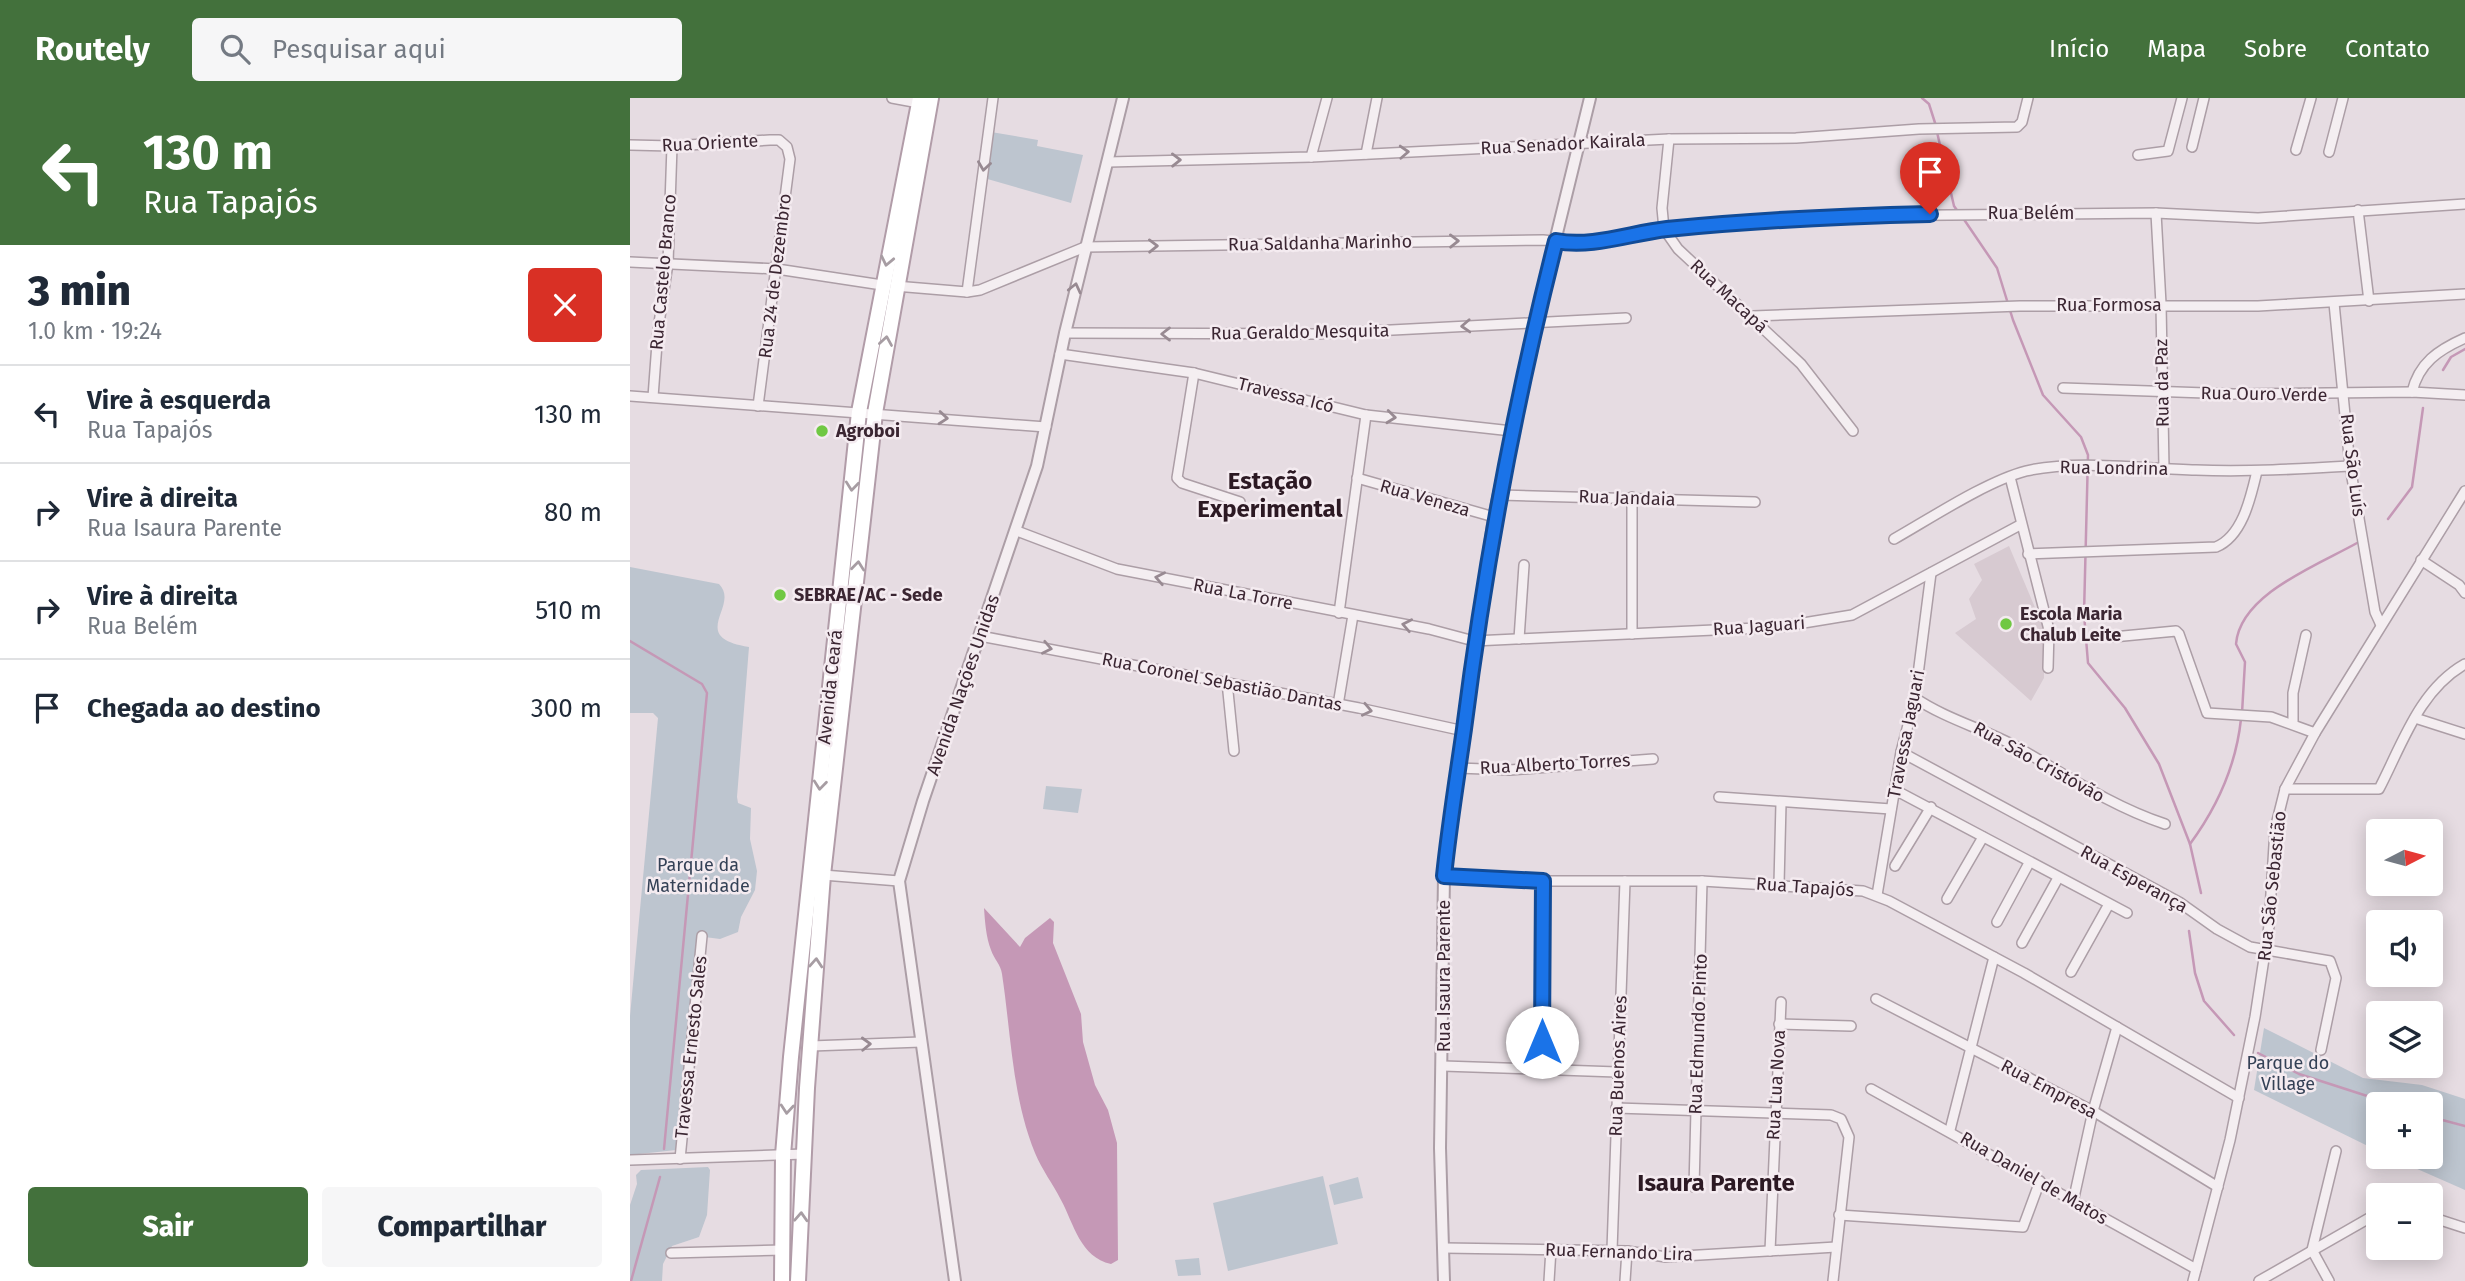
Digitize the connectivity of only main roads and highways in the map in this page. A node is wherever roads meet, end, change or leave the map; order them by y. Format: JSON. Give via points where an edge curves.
{"nodes":[{"id":1,"x":923,"y":100,"type":"edge"},
{"id":2,"x":888,"y":286,"type":"junction"},
{"id":3,"x":797,"y":1001,"type":"junction"},
{"id":4,"x":812,"y":1026,"type":"junction"},
{"id":5,"x":792,"y":1056,"type":"junction"},
{"id":6,"x":807,"y":1088,"type":"junction"},
{"id":7,"x":782,"y":1281,"type":"edge"},
{"id":8,"x":797,"y":1281,"type":"edge"}],
"edges":[{"from":1,"to":2,"type":"main road","name":"Avenida Ceará"},
{"from":2,"to":3,"type":"main road","name":"Avenida Ceará","one_way":true,"via":[[859,412]]},
{"from":4,"to":2,"type":"main road","name":"Avenida Ceará","one_way":true,"via":[[823,875]]},
{"from":3,"to":4,"type":"main road","via":[[807,1010]]},
{"from":3,"to":5,"type":"main road","name":"Avenida Ceará"},
{"from":4,"to":6,"type":"main road","name":"Avenida Ceará"},
{"from":5,"to":6,"type":"main road","via":[[799,1082]]},
{"from":5,"to":7,"type":"main road","name":"Avenida Ceará","one_way":true,"via":[[783,1155]]},
{"from":8,"to":6,"type":"main road","name":"Avenida Ceará","one_way":true}]}
